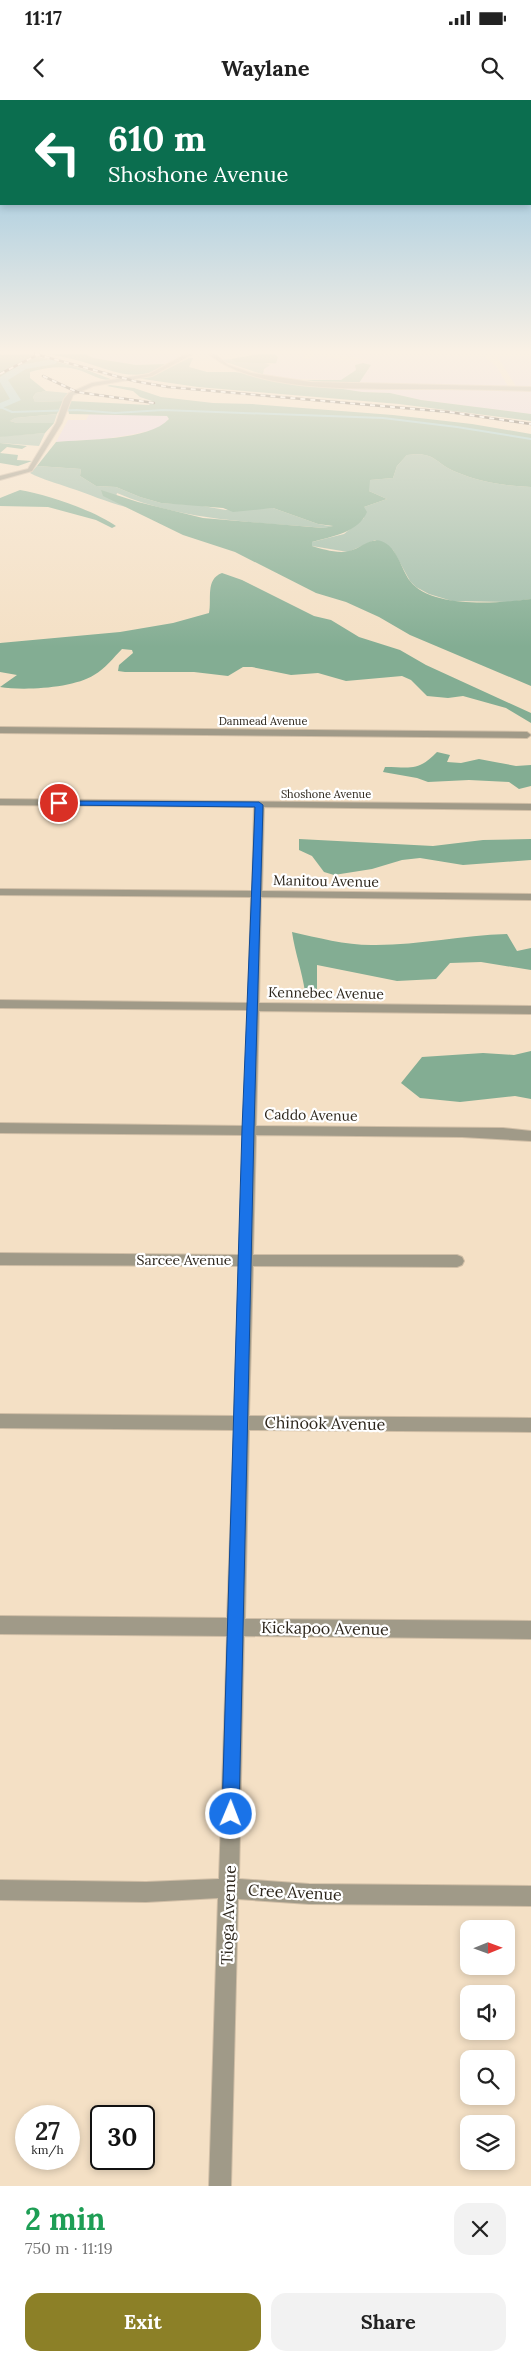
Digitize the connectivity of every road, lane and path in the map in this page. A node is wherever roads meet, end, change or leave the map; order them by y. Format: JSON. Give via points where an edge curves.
{"nodes":[{"id":1,"x":42,"y":451,"type":"edge"},
{"id":2,"x":0,"y":478,"type":"edge"},
{"id":3,"x":0,"y":730,"type":"edge"},
{"id":4,"x":527,"y":735,"type":"dead end"},
{"id":5,"x":0,"y":802,"type":"edge"},
{"id":6,"x":259,"y":805,"type":"junction"},
{"id":7,"x":531,"y":807,"type":"edge"},
{"id":8,"x":0,"y":892,"type":"edge"},
{"id":9,"x":256,"y":894,"type":"junction"},
{"id":10,"x":531,"y":898,"type":"edge"},
{"id":11,"x":0,"y":1004,"type":"edge"},
{"id":12,"x":252,"y":1007,"type":"junction"},
{"id":13,"x":531,"y":1010,"type":"edge"},
{"id":14,"x":0,"y":1128,"type":"edge"},
{"id":15,"x":248,"y":1129,"type":"junction"},
{"id":16,"x":531,"y":1136,"type":"edge"},
{"id":17,"x":0,"y":1259,"type":"edge"},
{"id":18,"x":245,"y":1260,"type":"junction"},
{"id":19,"x":458,"y":1261,"type":"dead end"},
{"id":20,"x":0,"y":1421,"type":"edge"},
{"id":21,"x":241,"y":1422,"type":"junction"},
{"id":22,"x":531,"y":1425,"type":"edge"},
{"id":23,"x":0,"y":1625,"type":"edge"},
{"id":24,"x":236,"y":1626,"type":"junction"},
{"id":25,"x":531,"y":1630,"type":"edge"},
{"id":26,"x":229,"y":1888,"type":"junction"},
{"id":27,"x":0,"y":1890,"type":"edge"},
{"id":28,"x":531,"y":1896,"type":"edge"},
{"id":29,"x":220,"y":2186,"type":"edge"}],
"edges":[{"from":1,"to":2,"type":"street","via":[[30,470]]},
{"from":3,"to":4,"type":"street","name":"Danmead Avenue"},
{"from":5,"to":6,"type":"street","name":"Shoshone Avenue"},
{"from":6,"to":7,"type":"street","name":"Shoshone Avenue"},
{"from":6,"to":9,"type":"street","name":"Tioga Avenue"},
{"from":8,"to":9,"type":"street","name":"Manitou Avenue"},
{"from":9,"to":10,"type":"street","name":"Manitou Avenue"},
{"from":9,"to":12,"type":"street","name":"Tioga Avenue"},
{"from":11,"to":12,"type":"street","name":"Kennebec Avenue"},
{"from":12,"to":13,"type":"street","name":"Kennebec Avenue"},
{"from":12,"to":15,"type":"street","name":"Tioga Avenue"},
{"from":14,"to":15,"type":"street","name":"Caddo Avenue"},
{"from":15,"to":16,"type":"street","name":"Caddo Avenue","via":[[494,1132]]},
{"from":15,"to":18,"type":"street","name":"Tioga Avenue"},
{"from":17,"to":18,"type":"street","name":"Sarcee Avenue"},
{"from":18,"to":19,"type":"street","name":"Sarcee Avenue"},
{"from":18,"to":21,"type":"street","name":"Tioga Avenue"},
{"from":20,"to":21,"type":"street","name":"Chinook Avenue"},
{"from":21,"to":22,"type":"street","name":"Chinook Avenue"},
{"from":21,"to":24,"type":"street","name":"Tioga Avenue"},
{"from":23,"to":24,"type":"street","name":"Kickapoo Avenue"},
{"from":24,"to":25,"type":"street","name":"Kickapoo Avenue"},
{"from":24,"to":26,"type":"street","name":"Tioga Avenue"},
{"from":26,"to":27,"type":"street","name":"Cree Avenue","via":[[146,1892]]},
{"from":26,"to":28,"type":"street","name":"Cree Avenue","via":[[309,1894]]},
{"from":26,"to":29,"type":"street","name":"Tioga Avenue"}]}
